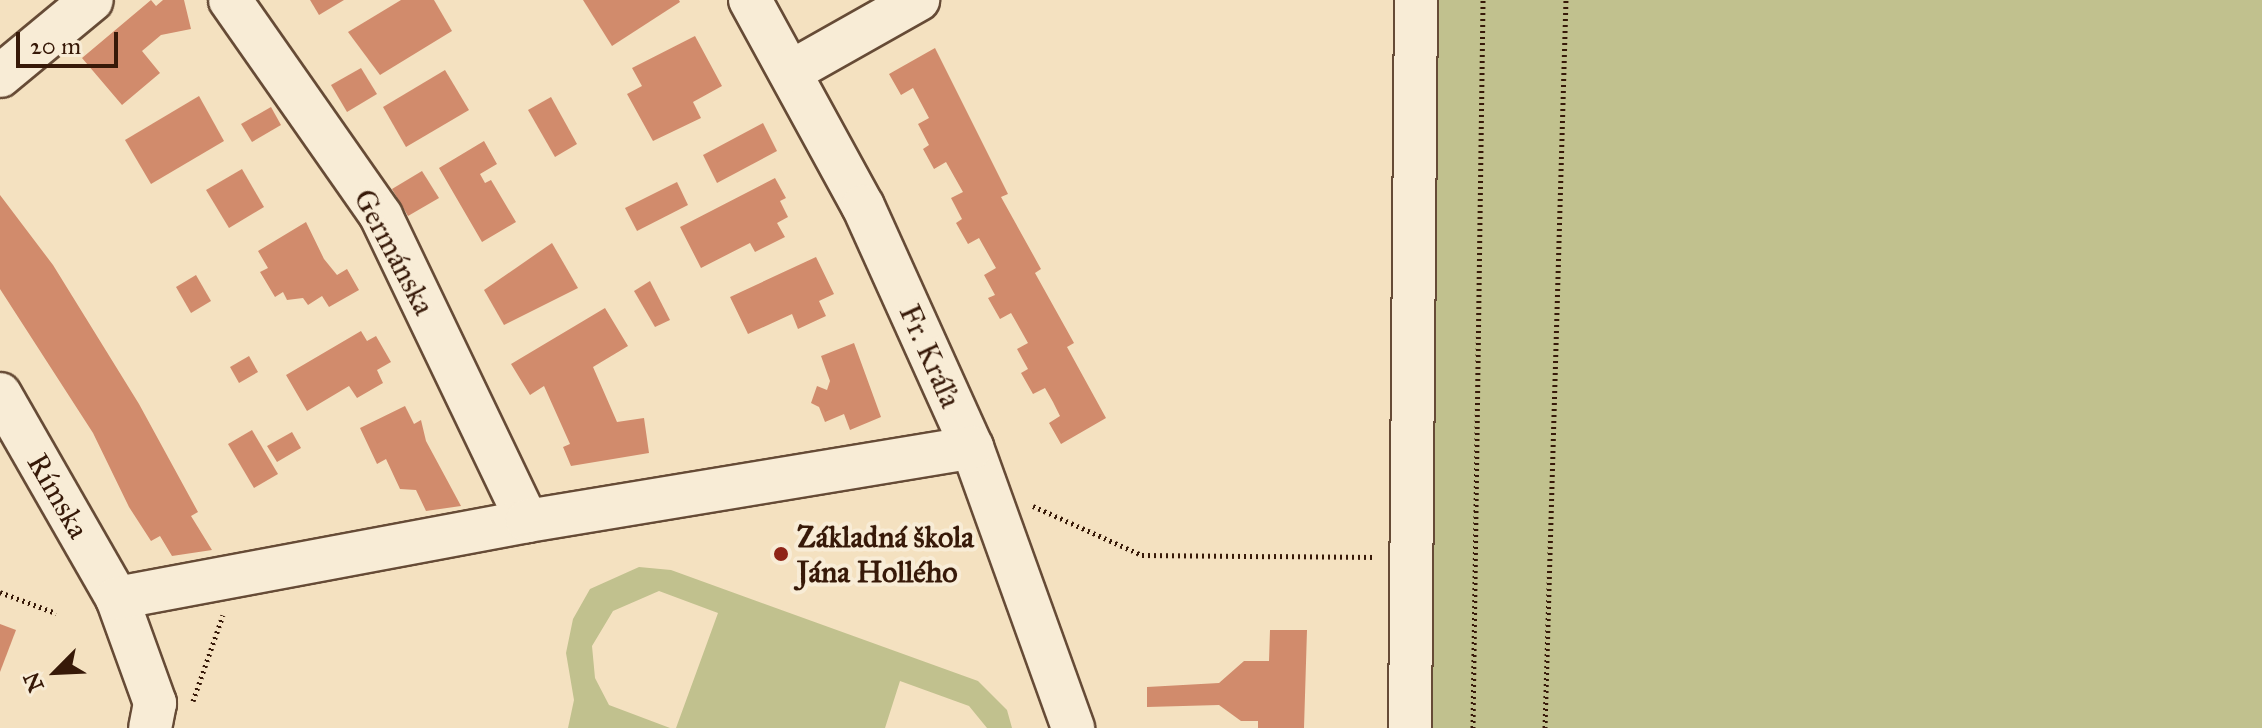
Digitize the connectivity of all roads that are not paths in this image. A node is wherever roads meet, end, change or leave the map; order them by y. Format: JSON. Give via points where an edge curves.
{"nodes":[{"id":1,"x":92,"y":0,"type":"edge"},
{"id":2,"x":230,"y":0,"type":"edge"},
{"id":3,"x":750,"y":0,"type":"edge"},
{"id":4,"x":918,"y":0,"type":"edge"},
{"id":5,"x":1416,"y":0,"type":"edge"},
{"id":6,"x":792,"y":71,"type":"junction"},
{"id":7,"x":0,"y":76,"type":"edge"},
{"id":8,"x":0,"y":394,"type":"edge"},
{"id":9,"x":978,"y":463,"type":"junction"},
{"id":10,"x":527,"y":521,"type":"junction"},
{"id":11,"x":117,"y":598,"type":"junction"},
{"id":12,"x":150,"y":728,"type":"edge"},
{"id":13,"x":1073,"y":728,"type":"edge"},
{"id":14,"x":1410,"y":728,"type":"edge"}],
"edges":[{"from":1,"to":7,"type":"street"},
{"from":2,"to":10,"type":"street","name":"Germánska","via":[[381,216]]},
{"from":3,"to":6,"type":"street","name":"Fr. Kráľa"},
{"from":4,"to":6,"type":"street"},
{"from":5,"to":14,"type":"street"},
{"from":6,"to":9,"type":"street","name":"Fr. Kráľa","via":[[863,206]]},
{"from":8,"to":11,"type":"street","name":"Rímska"},
{"from":9,"to":10,"type":"street"},
{"from":9,"to":13,"type":"street","name":"Fr. Kráľa"},
{"from":10,"to":11,"type":"street"},
{"from":11,"to":12,"type":"street","name":"Rímska","via":[[155,703]]}]}
